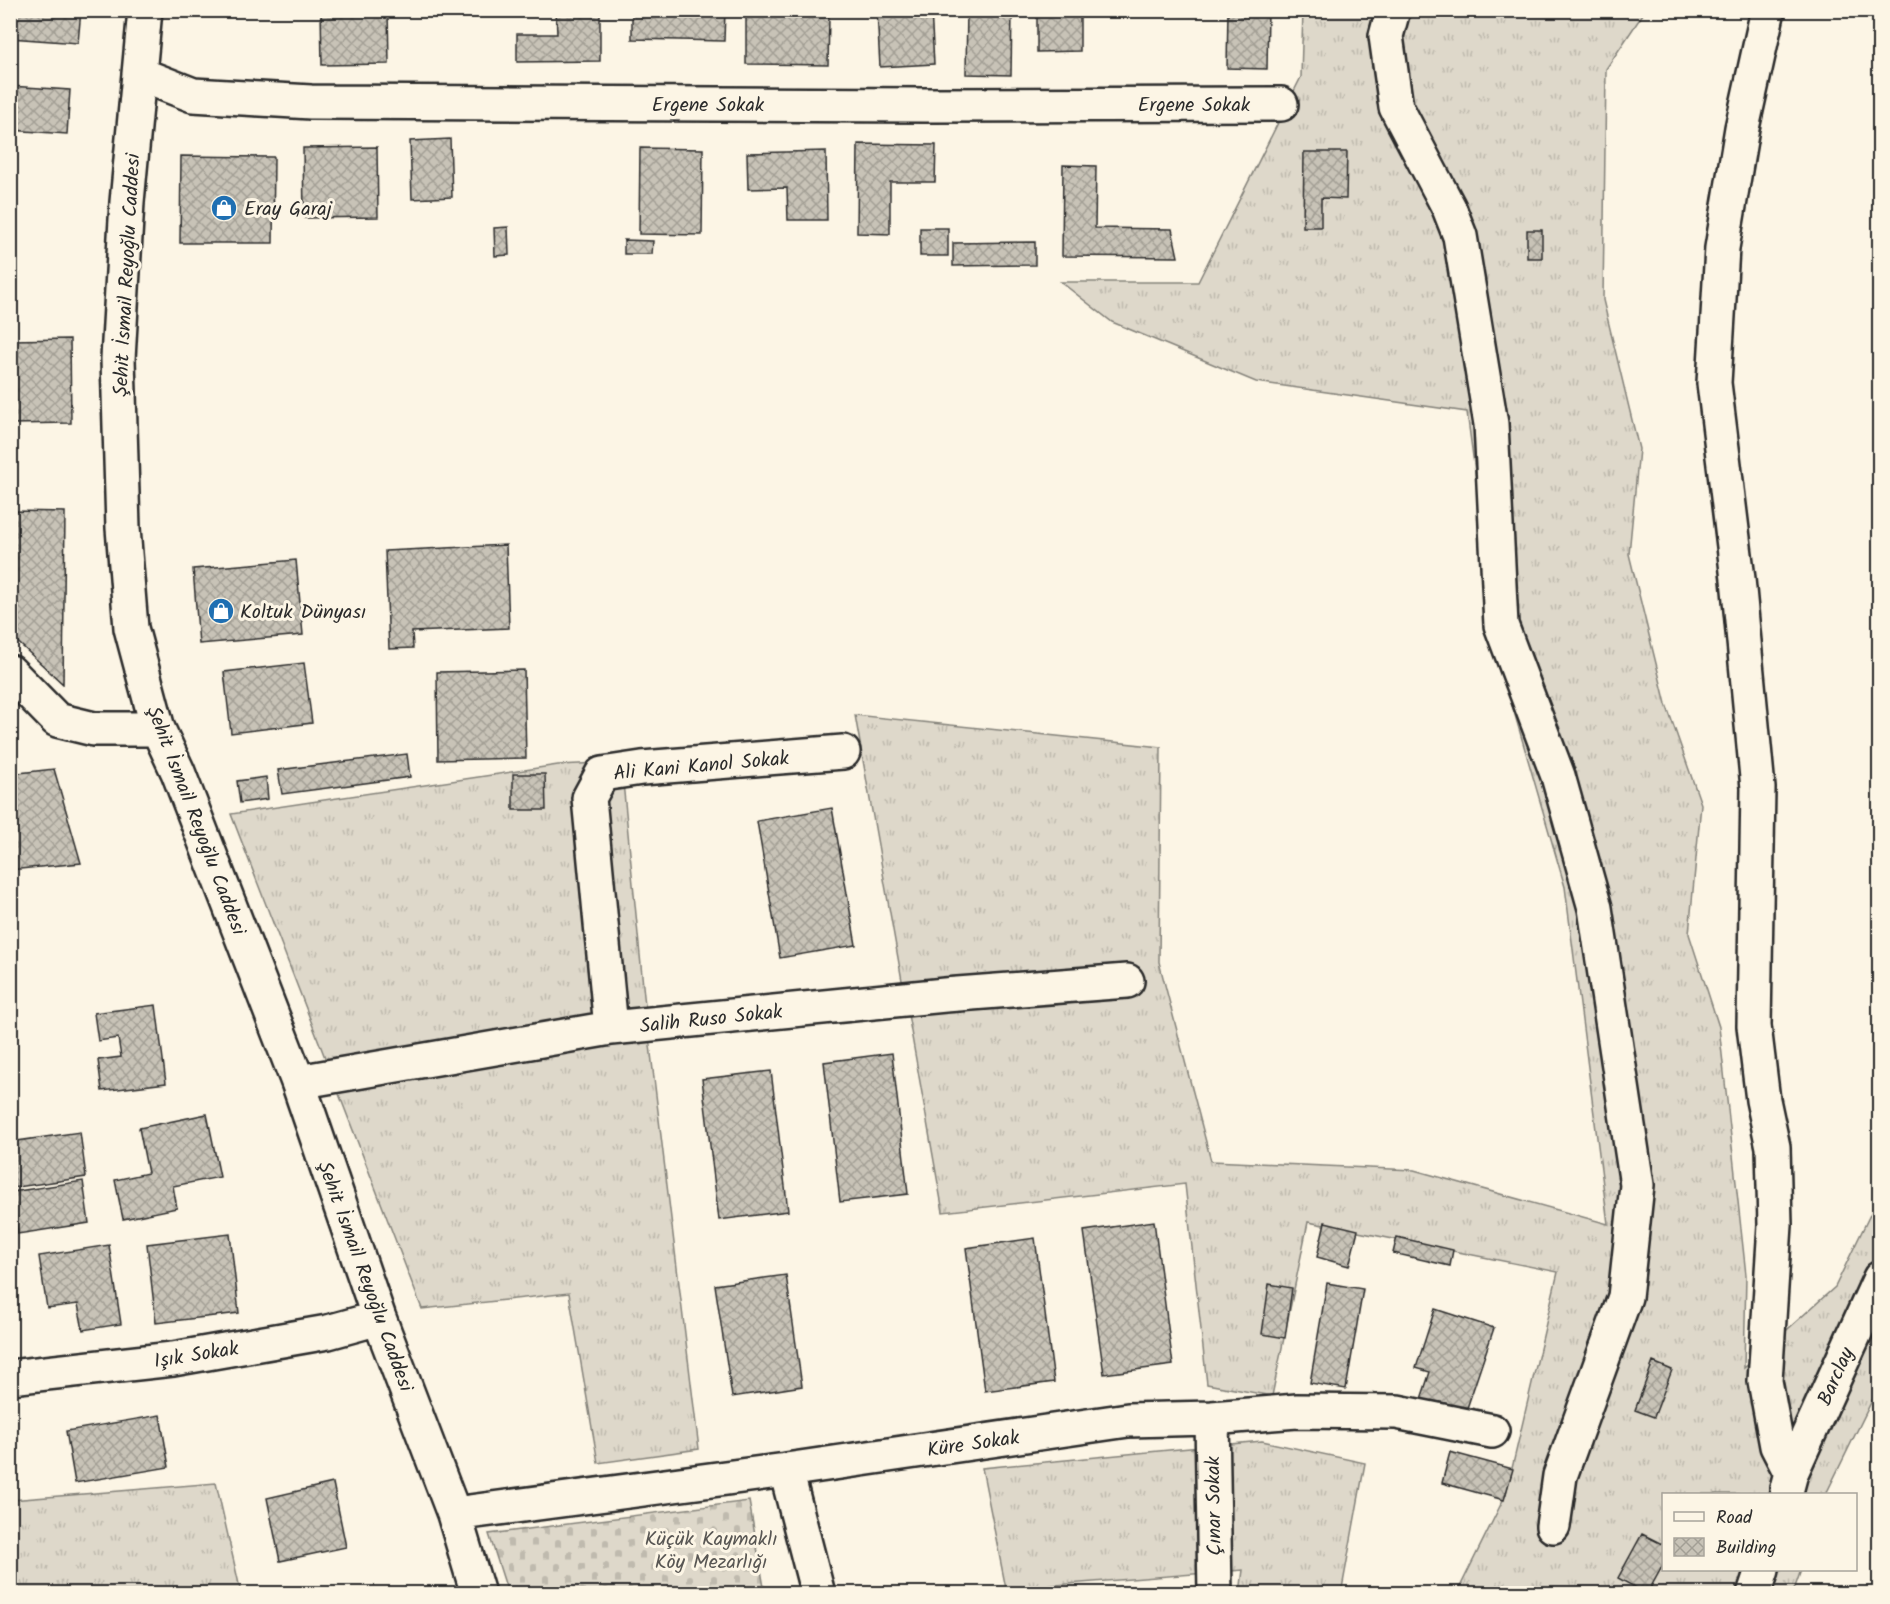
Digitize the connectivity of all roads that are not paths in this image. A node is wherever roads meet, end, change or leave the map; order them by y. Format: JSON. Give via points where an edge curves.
{"nodes":[{"id":1,"x":146,"y":10,"type":"edge"},
{"id":2,"x":1393,"y":10,"type":"edge"},
{"id":3,"x":1768,"y":10,"type":"edge"},
{"id":4,"x":139,"y":74,"type":"junction"},
{"id":5,"x":1281,"y":104,"type":"dead end"},
{"id":6,"x":10,"y":672,"type":"edge"},
{"id":7,"x":158,"y":729,"type":"junction"},
{"id":8,"x":843,"y":752,"type":"dead end"},
{"id":9,"x":1127,"y":981,"type":"dead end"},
{"id":10,"x":611,"y":1028,"type":"junction"},
{"id":11,"x":298,"y":1082,"type":"junction"},
{"id":12,"x":1880,"y":1278,"type":"edge"},
{"id":13,"x":379,"y":1318,"type":"junction"},
{"id":14,"x":10,"y":1377,"type":"edge"},
{"id":15,"x":1212,"y":1418,"type":"junction"},
{"id":16,"x":1492,"y":1431,"type":"dead end"},
{"id":17,"x":786,"y":1470,"type":"junction"},
{"id":18,"x":1788,"y":1484,"type":"edge"},
{"id":19,"x":454,"y":1514,"type":"junction"},
{"id":20,"x":1553,"y":1526,"type":"dead end"},
{"id":21,"x":1761,"y":1571,"type":"edge"},
{"id":22,"x":478,"y":1593,"type":"edge"},
{"id":23,"x":818,"y":1593,"type":"edge"},
{"id":24,"x":1215,"y":1593,"type":"edge"},
{"id":25,"x":1754,"y":1593,"type":"edge"}],
"edges":[{"from":1,"to":4,"type":"street","name":"Şehit İsmail Reyoğlu Caddesi"},
{"from":2,"to":20,"type":"street","via":[[1386,36],[1396,107],[1460,236],[1491,424],[1501,625],[1558,776],[1595,908],[1637,1185],[1625,1297],[1560,1476]]},
{"from":3,"to":18,"type":"street","via":[[1742,128],[1722,248],[1714,383],[1758,788],[1754,1026],[1773,1146],[1775,1225],[1765,1381]]},
{"from":4,"to":5,"type":"street","name":"Ergene Sokak","via":[[193,95],[311,102]]},
{"from":4,"to":7,"type":"street","name":"Şehit İsmail Reyoğlu Caddesi","via":[[118,359],[123,528],[131,628]]},
{"from":6,"to":7,"type":"street","via":[[57,720],[94,729]]},
{"from":7,"to":11,"type":"street","name":"Şehit İsmail Reyoğlu Caddesi"},
{"from":8,"to":10,"type":"street","name":"Ali Kani Kanol Sokak","via":[[602,774],[589,798]]},
{"from":9,"to":10,"type":"street","name":"Salih Ruso Sokak"},
{"from":10,"to":11,"type":"street","name":"Salih Ruso Sokak"},
{"from":11,"to":13,"type":"street","name":"Şehit İsmail Reyoğlu Caddesi"},
{"from":12,"to":18,"type":"street","name":"Barclay"},
{"from":13,"to":14,"type":"street","name":"Işık Sokak","via":[[328,1332],[173,1359]]},
{"from":13,"to":19,"type":"street","name":"Şehit İsmail Reyoğlu Caddesi"},
{"from":15,"to":16,"type":"street","name":"Küre Sokak","via":[[1297,1410],[1397,1412]]},
{"from":15,"to":17,"type":"street","name":"Küre Sokak","via":[[1128,1420]]},
{"from":15,"to":24,"type":"street","name":"Çınar Sokak"},
{"from":17,"to":19,"type":"street","name":"Küre Sokak"},
{"from":17,"to":23,"type":"street"},
{"from":19,"to":22,"type":"street","name":"Şehit İsmail Reyoğlu Caddesi"},
{"from":21,"to":25,"type":"street"}]}
